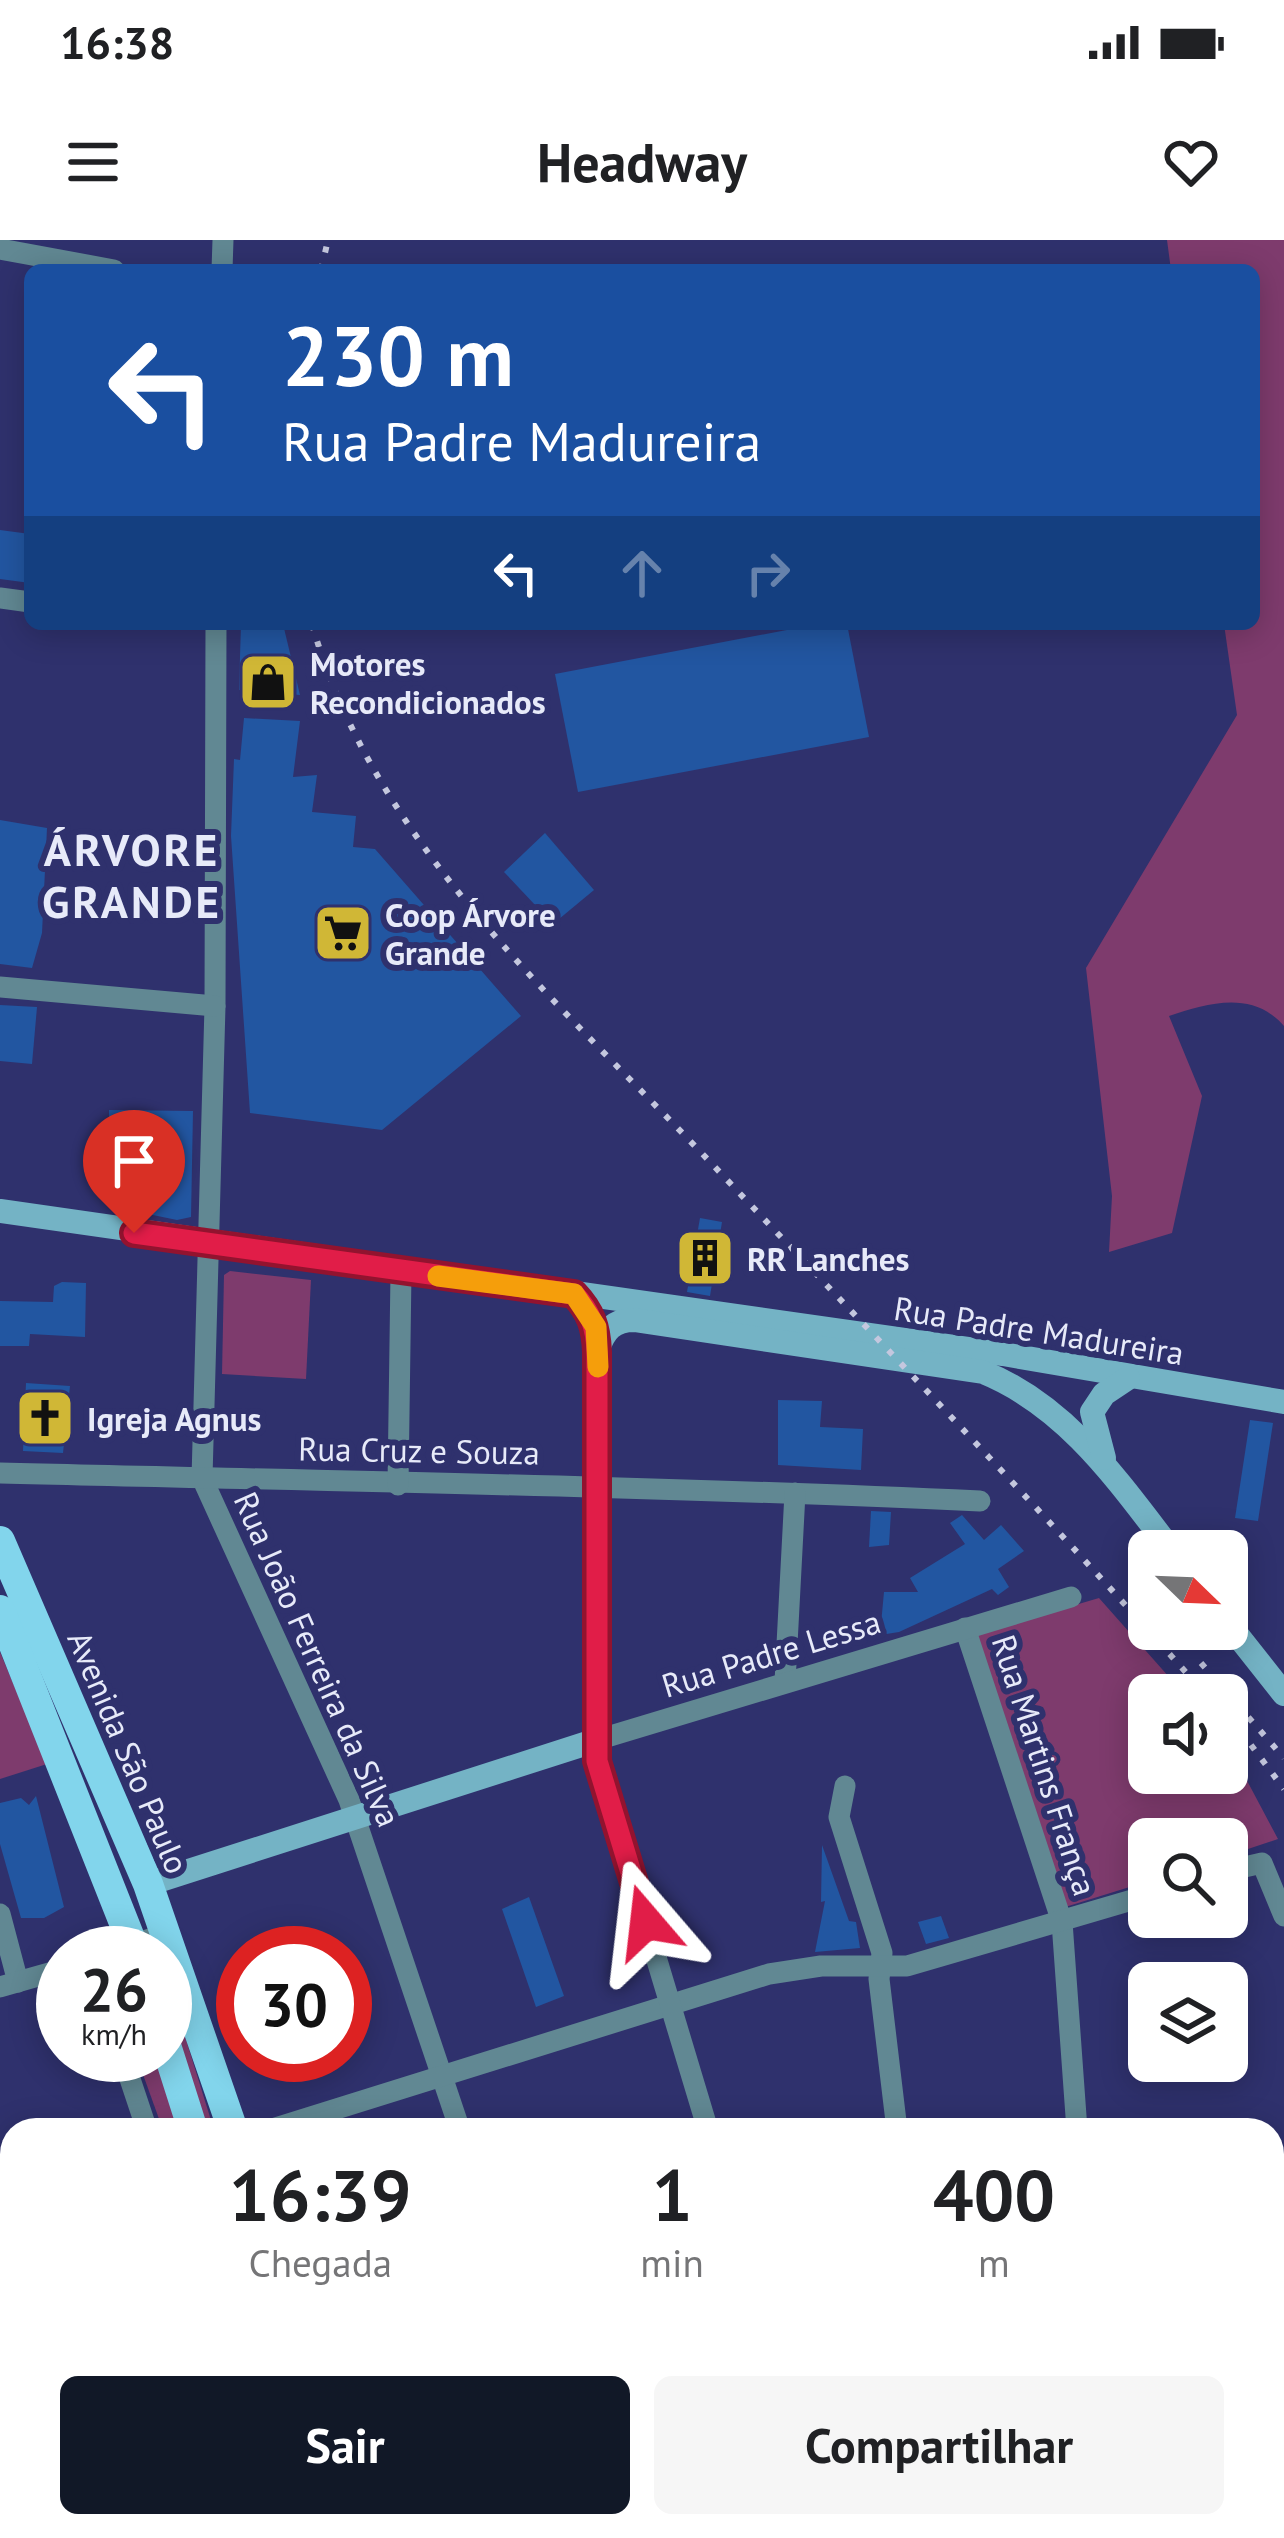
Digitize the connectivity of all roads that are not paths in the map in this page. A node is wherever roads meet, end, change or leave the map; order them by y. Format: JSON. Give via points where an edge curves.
{"nodes":[{"id":1,"x":0,"y":249,"type":"edge"},
{"id":2,"x":81,"y":264,"type":"edge"},
{"id":3,"x":213,"y":630,"type":"edge"},
{"id":4,"x":0,"y":987,"type":"edge"},
{"id":5,"x":215,"y":1006,"type":"junction"},
{"id":6,"x":0,"y":1211,"type":"edge"},
{"id":7,"x":208,"y":1245,"type":"junction"},
{"id":8,"x":401,"y":1272,"type":"junction"},
{"id":9,"x":574,"y":1294,"type":"junction"},
{"id":10,"x":597,"y":1352,"type":"junction"},
{"id":11,"x":1128,"y":1378,"type":"junction"},
{"id":12,"x":1284,"y":1402,"type":"edge"},
{"id":13,"x":1107,"y":1467,"type":"junction"},
{"id":14,"x":0,"y":1472,"type":"edge"},
{"id":15,"x":202,"y":1478,"type":"junction"},
{"id":16,"x":398,"y":1485,"type":"junction"},
{"id":17,"x":599,"y":1485,"type":"junction"},
{"id":18,"x":795,"y":1492,"type":"junction"},
{"id":19,"x":980,"y":1501,"type":"dead end"},
{"id":20,"x":1156,"y":1530,"type":"edge"},
{"id":21,"x":0,"y":1541,"type":"edge"},
{"id":22,"x":1071,"y":1597,"type":"dead end"},
{"id":23,"x":0,"y":1610,"type":"edge"},
{"id":24,"x":965,"y":1628,"type":"junction"},
{"id":25,"x":1248,"y":1650,"type":"edge"},
{"id":26,"x":785,"y":1682,"type":"junction"},
{"id":27,"x":1281,"y":1694,"type":"edge"},
{"id":28,"x":50,"y":1728,"type":"junction"},
{"id":29,"x":597,"y":1741,"type":"junction"},
{"id":30,"x":845,"y":1786,"type":"dead end"},
{"id":31,"x":356,"y":1819,"type":"junction"},
{"id":32,"x":1248,"y":1866,"type":"edge"},
{"id":33,"x":148,"y":1884,"type":"junction"},
{"id":34,"x":1128,"y":1902,"type":"edge"},
{"id":35,"x":0,"y":1914,"type":"edge"},
{"id":36,"x":1284,"y":1916,"type":"edge"},
{"id":37,"x":1062,"y":1922,"type":"junction"},
{"id":38,"x":119,"y":1926,"type":"edge"},
{"id":39,"x":163,"y":1926,"type":"edge"},
{"id":40,"x":882,"y":1967,"type":"junction"},
{"id":41,"x":9,"y":1985,"type":"edge"},
{"id":42,"x":671,"y":2003,"type":"junction"},
{"id":43,"x":192,"y":2009,"type":"edge"},
{"id":44,"x":441,"y":2073,"type":"junction"},
{"id":45,"x":131,"y":2082,"type":"edge"},
{"id":46,"x":178,"y":2082,"type":"edge"},
{"id":47,"x":143,"y":2118,"type":"edge"},
{"id":48,"x":190,"y":2118,"type":"edge"},
{"id":49,"x":229,"y":2118,"type":"edge"},
{"id":50,"x":305,"y":2118,"type":"edge"},
{"id":51,"x":456,"y":2118,"type":"edge"},
{"id":52,"x":705,"y":2118,"type":"edge"},
{"id":53,"x":896,"y":2118,"type":"edge"},
{"id":54,"x":1076,"y":2118,"type":"edge"}],
"edges":[{"from":1,"to":2,"type":"street"},
{"from":3,"to":5,"type":"street","name":"Rua João Ferreira da Silva"},
{"from":4,"to":5,"type":"street"},
{"from":5,"to":7,"type":"street","name":"Rua João Ferreira da Silva"},
{"from":6,"to":7,"type":"main road","name":"Rua Padre Madureira"},
{"from":7,"to":8,"type":"main road","name":"Rua Padre Madureira"},
{"from":7,"to":15,"type":"street","name":"Rua João Ferreira da Silva"},
{"from":8,"to":9,"type":"main road","name":"Rua Padre Madureira"},
{"from":8,"to":16,"type":"street"},
{"from":9,"to":10,"type":"main road","via":[[596,1327]]},
{"from":9,"to":11,"type":"main road","name":"Rua Padre Madureira"},
{"from":10,"to":13,"type":"main road","name":"Rua Padre Madureira","via":[[604,1333],[634,1320],[983,1372],[1021,1387]]},
{"from":10,"to":17,"type":"main road"},
{"from":11,"to":12,"type":"main road","name":"Rua Padre Madureira"},
{"from":11,"to":13,"type":"main road","via":[[1092,1412]]},
{"from":13,"to":20,"type":"main road","name":"Rua Padre Madureira"},
{"from":14,"to":15,"type":"street","name":"Rua Cruz e Souza"},
{"from":15,"to":16,"type":"street","name":"Rua Cruz e Souza"},
{"from":15,"to":31,"type":"street","name":"Rua João Ferreira da Silva"},
{"from":16,"to":17,"type":"street","name":"Rua Cruz e Souza"},
{"from":17,"to":18,"type":"street","name":"Rua Cruz e Souza"},
{"from":17,"to":29,"type":"main road"},
{"from":18,"to":19,"type":"street","name":"Rua Cruz e Souza"},
{"from":18,"to":26,"type":"street"},
{"from":21,"to":33,"type":"main road","name":"Avenida São Paulo"},
{"from":22,"to":24,"type":"street","name":"Rua Padre Lessa"},
{"from":23,"to":28,"type":"main road","name":"Avenida São Paulo"},
{"from":24,"to":26,"type":"street","name":"Rua Padre Lessa"},
{"from":24,"to":37,"type":"street","name":"Rua Martins França"},
{"from":25,"to":27,"type":"main road"},
{"from":26,"to":29,"type":"street","name":"Rua Padre Lessa"},
{"from":28,"to":33,"type":"main road","via":[[76,1763],[129,1878]]},
{"from":28,"to":38,"type":"main road","name":"Avenida São Paulo"},
{"from":29,"to":31,"type":"main road","name":"Rua Padre Lessa"},
{"from":29,"to":42,"type":"street"},
{"from":30,"to":40,"type":"street","via":[[839,1817]]},
{"from":31,"to":33,"type":"main road","name":"Rua Padre Lessa"},
{"from":31,"to":44,"type":"street","name":"Rua João Ferreira da Silva"},
{"from":32,"to":36,"type":"street","via":[[1262,1863]]},
{"from":33,"to":39,"type":"main road","name":"Avenida São Paulo"},
{"from":34,"to":37,"type":"street"},
{"from":35,"to":41,"type":"street"},
{"from":37,"to":40,"type":"street"},
{"from":37,"to":54,"type":"street","name":"Rua Martins França"},
{"from":40,"to":42,"type":"street","via":[[769,1974]]},
{"from":40,"to":53,"type":"street"},
{"from":42,"to":44,"type":"street"},
{"from":42,"to":52,"type":"street"},
{"from":43,"to":49,"type":"main road","name":"Avenida São Paulo"},
{"from":44,"to":50,"type":"street"},
{"from":44,"to":51,"type":"street","name":"Rua João Ferreira da Silva"},
{"from":45,"to":47,"type":"street"},
{"from":46,"to":48,"type":"main road"}]}
